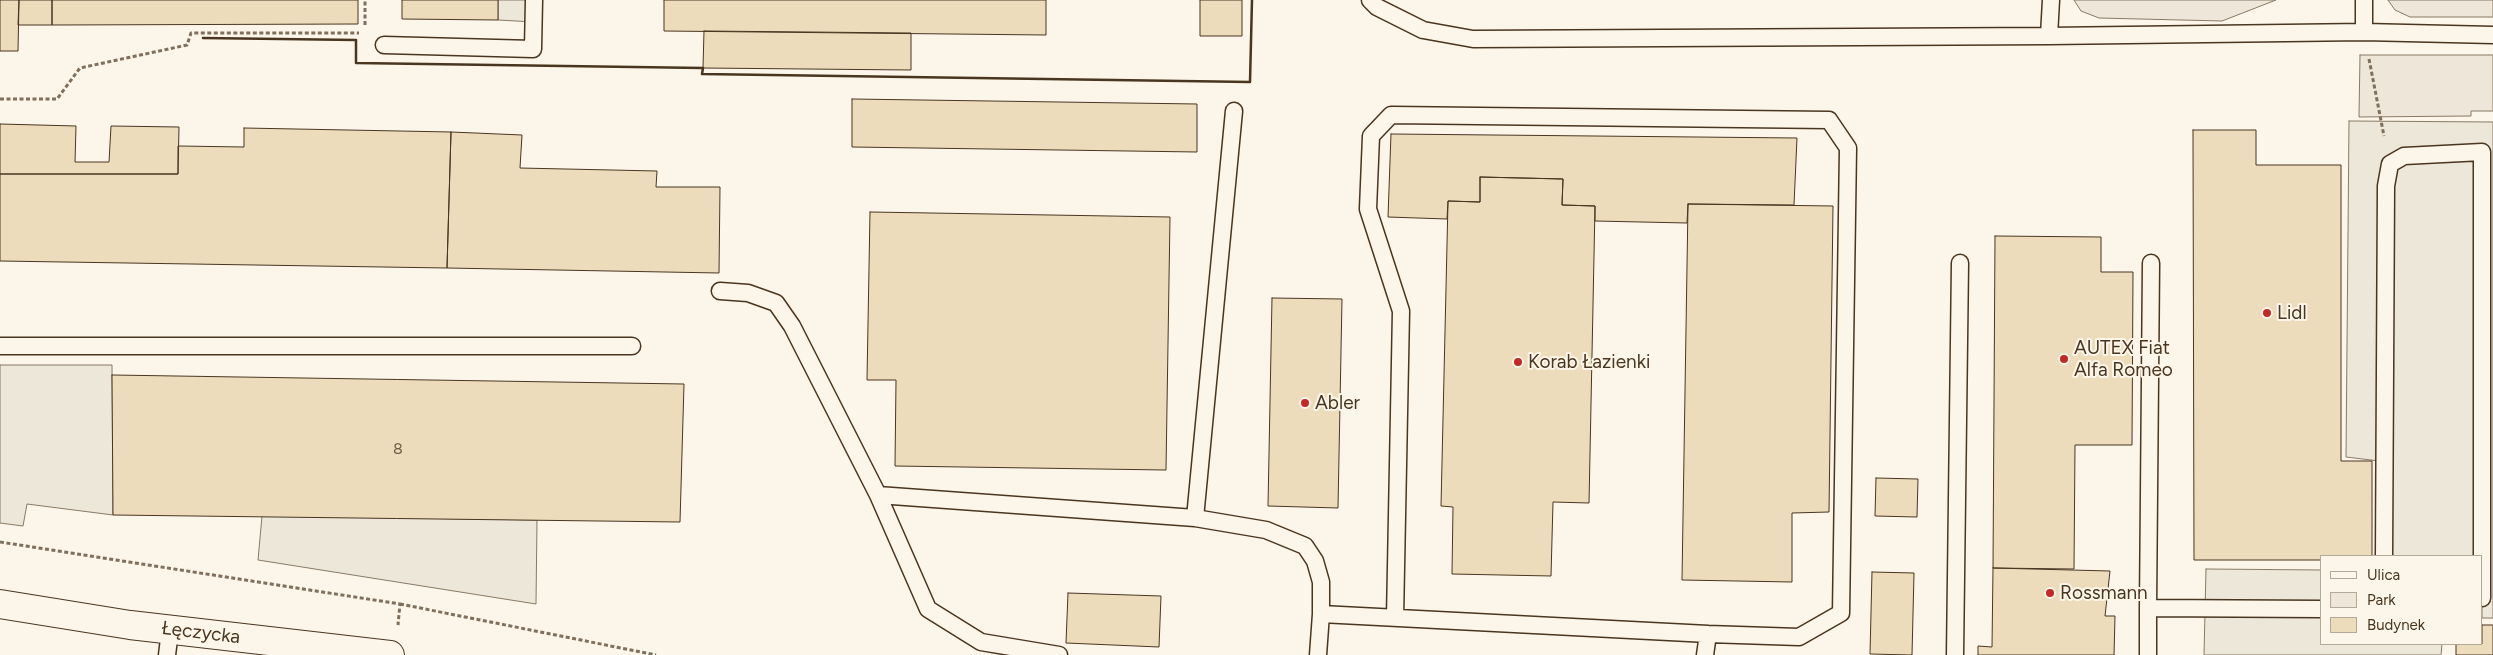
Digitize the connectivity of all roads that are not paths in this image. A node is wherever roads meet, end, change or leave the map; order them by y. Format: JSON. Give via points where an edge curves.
{"nodes":[{"id":1,"x":534,"y":0,"type":"edge"},
{"id":2,"x":1370,"y":0,"type":"edge"},
{"id":3,"x":2050,"y":0,"type":"edge"},
{"id":4,"x":2364,"y":0,"type":"edge"},
{"id":5,"x":2364,"y":32,"type":"junction"},
{"id":6,"x":2493,"y":34,"type":"edge"},
{"id":7,"x":2049,"y":36,"type":"junction"},
{"id":8,"x":384,"y":45,"type":"dead end"},
{"id":9,"x":1234,"y":111,"type":"dead end"},
{"id":10,"x":2487,"y":152,"type":"edge"},
{"id":11,"x":1960,"y":263,"type":"dead end"},
{"id":12,"x":2151,"y":263,"type":"dead end"},
{"id":13,"x":720,"y":291,"type":"dead end"},
{"id":14,"x":0,"y":346,"type":"edge"},
{"id":15,"x":632,"y":346,"type":"dead end"},
{"id":16,"x":878,"y":495,"type":"junction"},
{"id":17,"x":1195,"y":518,"type":"junction"},
{"id":18,"x":2384,"y":555,"type":"edge"},
{"id":19,"x":2482,"y":555,"type":"edge"},
{"id":20,"x":0,"y":604,"type":"edge"},
{"id":21,"x":2148,"y":608,"type":"junction"},
{"id":22,"x":2320,"y":609,"type":"edge"},
{"id":23,"x":1321,"y":614,"type":"junction"},
{"id":24,"x":1395,"y":618,"type":"junction"},
{"id":25,"x":130,"y":625,"type":"junction"},
{"id":26,"x":1708,"y":634,"type":"junction"},
{"id":27,"x":394,"y":642,"type":"edge"},
{"id":28,"x":168,"y":647,"type":"edge"},
{"id":29,"x":220,"y":655,"type":"edge"},
{"id":30,"x":1059,"y":655,"type":"edge"},
{"id":31,"x":1318,"y":655,"type":"edge"},
{"id":32,"x":1705,"y":655,"type":"edge"},
{"id":33,"x":1954,"y":655,"type":"edge"},
{"id":34,"x":2148,"y":655,"type":"edge"}],
"edges":[{"from":1,"to":8,"type":"lane","via":[[533,49]]},
{"from":2,"to":7,"type":"lane","via":[[1377,7],[1423,30],[1473,39]]},
{"from":3,"to":7,"type":"lane"},
{"from":4,"to":5,"type":"lane"},
{"from":5,"to":6,"type":"lane"},
{"from":5,"to":7,"type":"lane"},
{"from":9,"to":17,"type":"lane"},
{"from":10,"to":18,"type":"lane","via":[[2404,156],[2390,164],[2386,186]]},
{"from":10,"to":19,"type":"lane"},
{"from":11,"to":33,"type":"lane"},
{"from":12,"to":21,"type":"lane"},
{"from":13,"to":16,"type":"lane","via":[[748,293],[776,303],[792,326]]},
{"from":14,"to":15,"type":"lane"},
{"from":16,"to":17,"type":"lane"},
{"from":16,"to":30,"type":"lane","via":[[928,609],[980,642]]},
{"from":17,"to":23,"type":"lane","via":[[1266,530],[1305,546],[1316,561],[1321,582]]},
{"from":20,"to":25,"type":"street","name":"Łęczycka"},
{"from":21,"to":22,"type":"lane"},
{"from":21,"to":34,"type":"lane"},
{"from":23,"to":24,"type":"lane"},
{"from":23,"to":31,"type":"lane"},
{"from":24,"to":26,"type":"lane"},
{"from":24,"to":26,"type":"lane","via":[[1401,311],[1368,209],[1371,136],[1391,115],[1829,120],[1848,148],[1840,613],[1799,637]]},
{"from":25,"to":27,"type":"street","name":"Łęczycka"},
{"from":25,"to":28,"type":"street","name":"Łęczycka"},
{"from":26,"to":32,"type":"lane"},
{"from":28,"to":29,"type":"street","name":"Łęczycka"}]}
